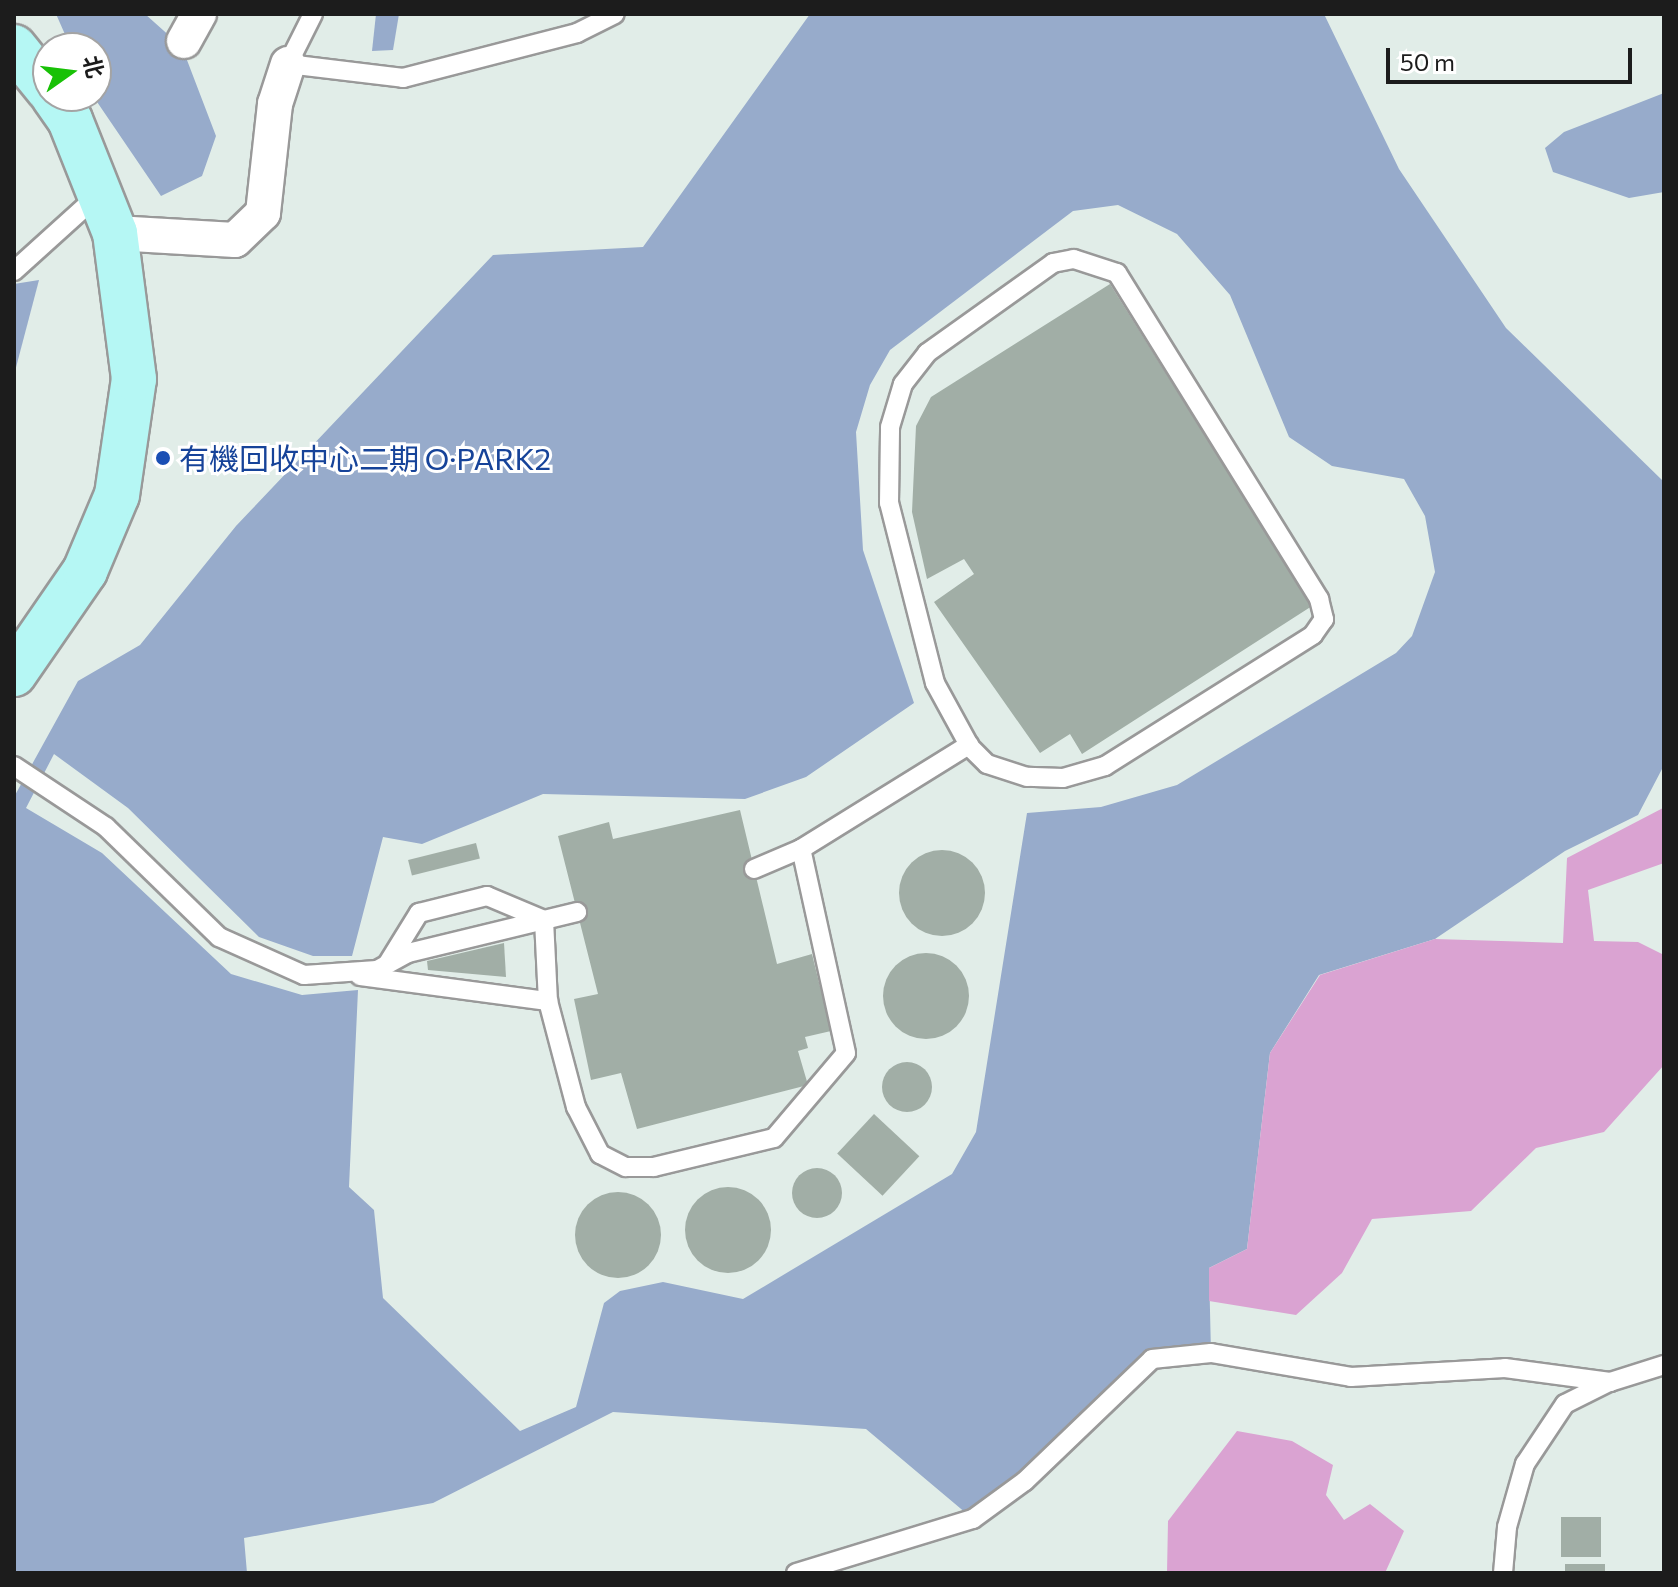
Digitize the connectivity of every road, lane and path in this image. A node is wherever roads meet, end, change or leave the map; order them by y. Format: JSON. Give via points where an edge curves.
{"nodes":[{"id":1,"x":313,"y":14,"type":"edge"},
{"id":2,"x":615,"y":14,"type":"edge"},
{"id":3,"x":14,"y":47,"type":"edge"},
{"id":4,"x":288,"y":64,"type":"junction"},
{"id":5,"x":32,"y":69,"type":"edge"},
{"id":6,"x":61,"y":112,"type":"edge"},
{"id":7,"x":108,"y":213,"type":"junction"},
{"id":8,"x":14,"y":271,"type":"edge"},
{"id":9,"x":14,"y":674,"type":"edge"},
{"id":10,"x":969,"y":745,"type":"junction"},
{"id":11,"x":14,"y":766,"type":"edge"},
{"id":12,"x":801,"y":849,"type":"junction"},
{"id":13,"x":754,"y":869,"type":"dead end"},
{"id":14,"x":577,"y":912,"type":"dead end"},
{"id":15,"x":544,"y":920,"type":"junction"},
{"id":16,"x":388,"y":963,"type":"junction"},
{"id":17,"x":353,"y":974,"type":"junction"},
{"id":18,"x":548,"y":1001,"type":"junction"},
{"id":19,"x":1664,"y":1365,"type":"edge"},
{"id":20,"x":1610,"y":1382,"type":"junction"},
{"id":21,"x":796,"y":1573,"type":"edge"},
{"id":22,"x":1503,"y":1573,"type":"edge"}],
"edges":[{"from":1,"to":4,"type":"lane"},
{"from":2,"to":4,"type":"lane","via":[[577,33],[403,78]]},
{"from":3,"to":5,"type":"street"},
{"from":4,"to":7,"type":"street","via":[[275,104],[263,213],[235,240]]},
{"from":6,"to":7,"type":"street"},
{"from":7,"to":8,"type":"lane"},
{"from":7,"to":9,"type":"street","via":[[134,379],[117,495],[85,571]]},
{"from":10,"to":10,"type":"lane","via":[[935,683],[904,583],[889,503],[890,427],[903,384],[927,353],[1053,263],[1097,262],[1117,273],[1319,599],[1324,619],[1313,635],[1105,766],[1063,778],[1027,777],[987,764]]},
{"from":10,"to":12,"type":"lane"},
{"from":11,"to":17,"type":"lane","via":[[117,837],[219,937],[304,975]]},
{"from":12,"to":13,"type":"lane"},
{"from":12,"to":18,"type":"lane","via":[[846,1053],[774,1138],[654,1167],[626,1167],[600,1154],[576,1107]]},
{"from":14,"to":15,"type":"lane"},
{"from":15,"to":16,"type":"lane"},
{"from":15,"to":16,"type":"lane","via":[[487,896],[419,913]]},
{"from":15,"to":18,"type":"lane"},
{"from":16,"to":17,"type":"lane"},
{"from":17,"to":18,"type":"lane"},
{"from":19,"to":20,"type":"lane"},
{"from":20,"to":21,"type":"lane","via":[[1505,1368],[1351,1377],[1211,1353],[1152,1359],[1025,1481],[973,1519]]},
{"from":20,"to":22,"type":"lane","via":[[1565,1404],[1525,1464],[1507,1527]]}]}
